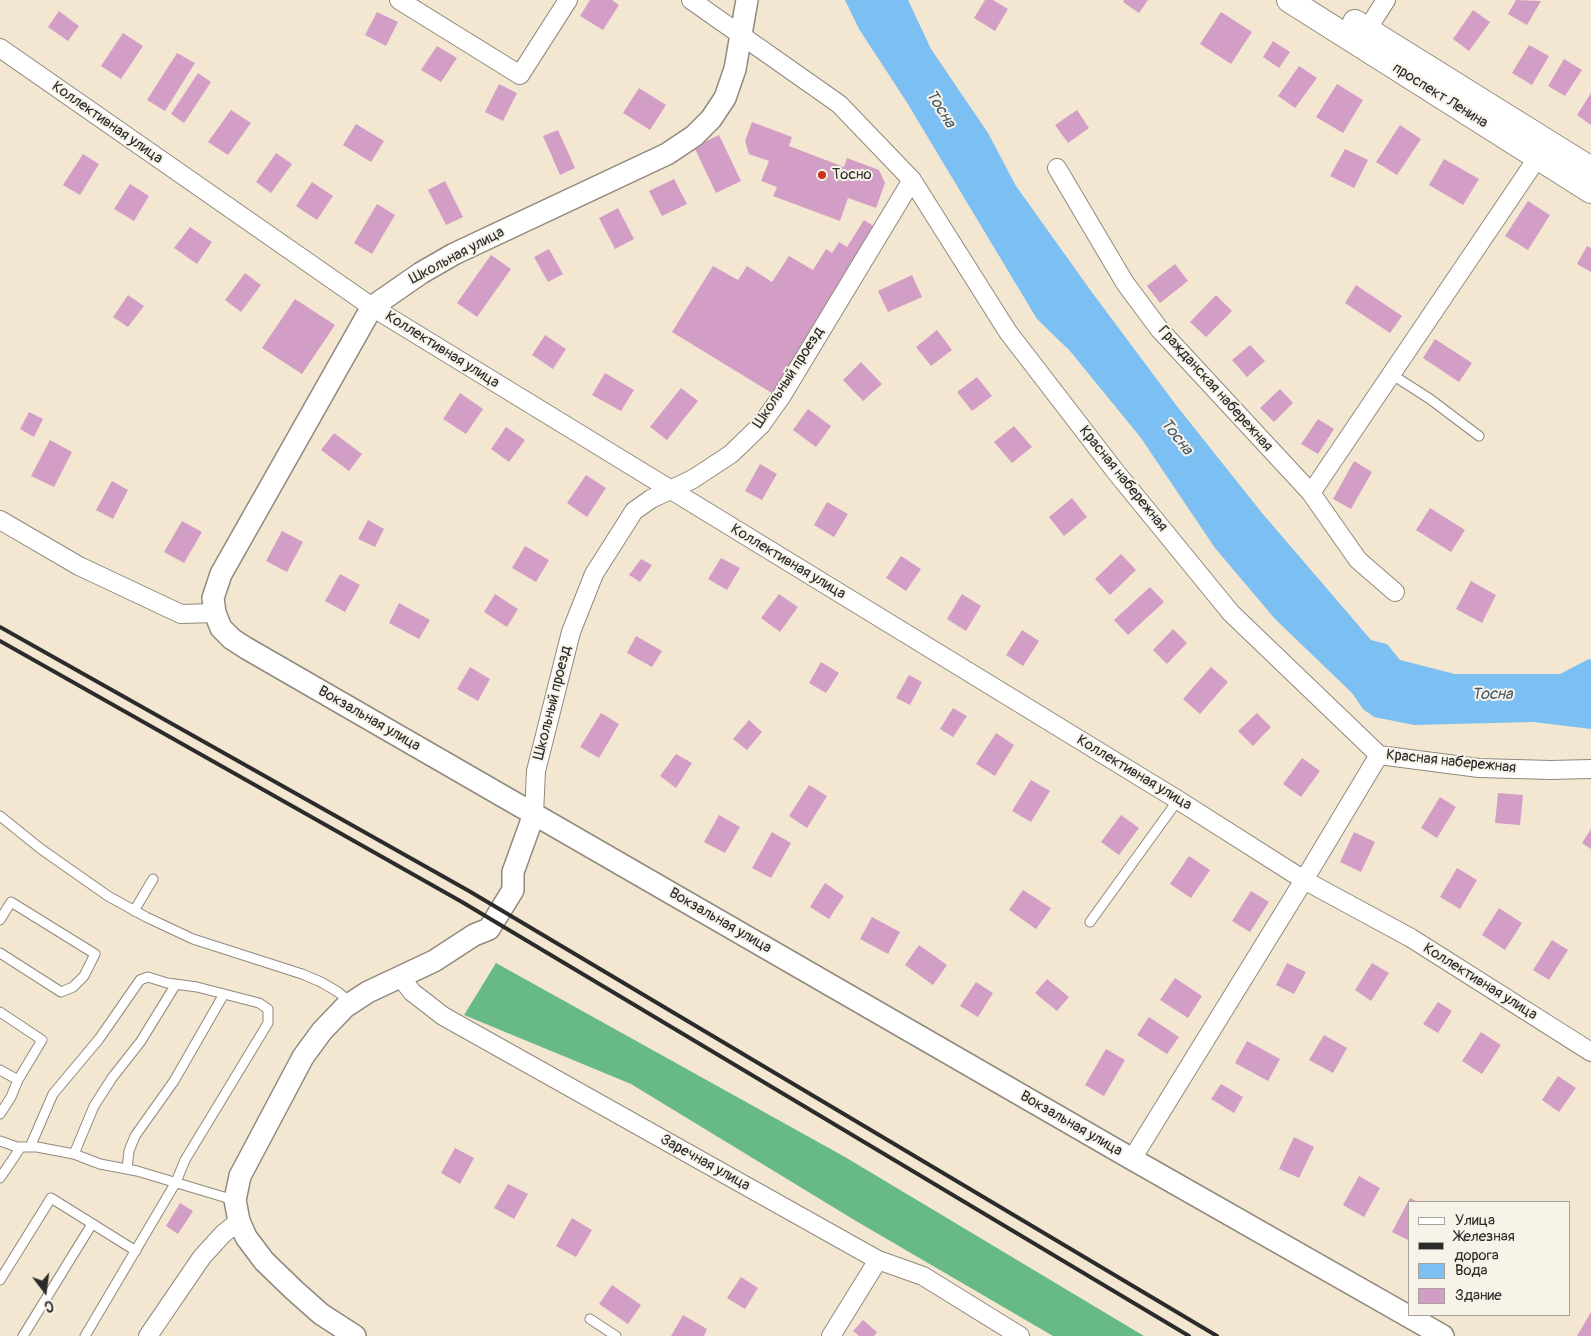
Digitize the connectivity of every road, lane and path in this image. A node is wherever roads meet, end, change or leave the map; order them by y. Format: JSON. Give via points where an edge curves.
{"nodes":[{"id":1,"x":399,"y":0,"type":"edge"},
{"id":2,"x":568,"y":0,"type":"edge"},
{"id":3,"x":691,"y":0,"type":"edge"},
{"id":4,"x":747,"y":0,"type":"edge"},
{"id":5,"x":1289,"y":0,"type":"edge"},
{"id":6,"x":1319,"y":0,"type":"edge"},
{"id":7,"x":1386,"y":0,"type":"edge"},
{"id":8,"x":742,"y":36,"type":"junction"},
{"id":9,"x":1362,"y":37,"type":"junction"},
{"id":10,"x":0,"y":48,"type":"edge"},
{"id":11,"x":1538,"y":158,"type":"junction"},
{"id":12,"x":1057,"y":168,"type":"dead end"},
{"id":13,"x":1591,"y":169,"type":"edge"},
{"id":14,"x":912,"y":180,"type":"junction"},
{"id":15,"x":1591,"y":191,"type":"edge"},
{"id":16,"x":372,"y":307,"type":"junction"},
{"id":17,"x":1391,"y":374,"type":"junction"},
{"id":18,"x":1480,"y":436,"type":"dead end"},
{"id":19,"x":670,"y":490,"type":"junction"},
{"id":20,"x":1311,"y":493,"type":"junction"},
{"id":21,"x":0,"y":520,"type":"edge"},
{"id":22,"x":1395,"y":592,"type":"dead end"},
{"id":23,"x":215,"y":613,"type":"junction"},
{"id":24,"x":1379,"y":755,"type":"junction"},
{"id":25,"x":1591,"y":769,"type":"edge"},
{"id":26,"x":1178,"y":800,"type":"junction"},
{"id":27,"x":534,"y":814,"type":"junction"},
{"id":28,"x":0,"y":816,"type":"edge"},
{"id":29,"x":153,"y":879,"type":"dead end"},
{"id":30,"x":1304,"y":880,"type":"junction"},
{"id":31,"x":134,"y":911,"type":"junction"},
{"id":32,"x":0,"y":920,"type":"edge"},
{"id":33,"x":1090,"y":922,"type":"dead end"},
{"id":34,"x":0,"y":953,"type":"edge"},
{"id":35,"x":400,"y":976,"type":"junction"},
{"id":36,"x":176,"y":984,"type":"junction"},
{"id":37,"x":224,"y":994,"type":"junction"},
{"id":38,"x":351,"y":1003,"type":"junction"},
{"id":39,"x":0,"y":1012,"type":"edge"},
{"id":40,"x":1591,"y":1052,"type":"edge"},
{"id":41,"x":0,"y":1070,"type":"edge"},
{"id":42,"x":18,"y":1080,"type":"junction"},
{"id":43,"x":0,"y":1114,"type":"edge"},
{"id":44,"x":0,"y":1141,"type":"edge"},
{"id":45,"x":25,"y":1147,"type":"junction"},
{"id":46,"x":74,"y":1154,"type":"junction"},
{"id":47,"x":1132,"y":1159,"type":"junction"},
{"id":48,"x":126,"y":1169,"type":"junction"},
{"id":49,"x":0,"y":1178,"type":"edge"},
{"id":50,"x":176,"y":1182,"type":"junction"},
{"id":51,"x":235,"y":1200,"type":"junction"},
{"id":52,"x":239,"y":1221,"type":"junction"},
{"id":53,"x":92,"y":1224,"type":"junction"},
{"id":54,"x":136,"y":1251,"type":"junction"},
{"id":55,"x":878,"y":1260,"type":"junction"},
{"id":56,"x":0,"y":1280,"type":"edge"},
{"id":57,"x":590,"y":1319,"type":"dead end"},
{"id":58,"x":23,"y":1336,"type":"edge"},
{"id":59,"x":85,"y":1336,"type":"edge"},
{"id":60,"x":148,"y":1336,"type":"edge"},
{"id":61,"x":355,"y":1336,"type":"edge"},
{"id":62,"x":616,"y":1336,"type":"edge"},
{"id":63,"x":831,"y":1336,"type":"edge"},
{"id":64,"x":1020,"y":1336,"type":"edge"},
{"id":65,"x":1443,"y":1336,"type":"edge"}],
"edges":[{"from":1,"to":2,"type":"street","via":[[520,75]]},
{"from":3,"to":8,"type":"street","name":"Красная набережная"},
{"from":4,"to":8,"type":"street","name":"Школьная улица"},
{"from":5,"to":9,"type":"main road","name":"проспект Ленина"},
{"from":6,"to":9,"type":"main road","name":"проспект Ленина"},
{"from":7,"to":9,"type":"street"},
{"from":8,"to":14,"type":"street","name":"Красная набережная","via":[[839,104]]},
{"from":8,"to":16,"type":"street","name":"Школьная улица","via":[[725,98],[694,136],[667,154],[454,254]]},
{"from":9,"to":11,"type":"main road","name":"проспект Ленина"},
{"from":9,"to":13,"type":"main road","name":"проспект Ленина"},
{"from":10,"to":16,"type":"street","name":"Коллективная улица"},
{"from":11,"to":15,"type":"main road","name":"проспект Ленина"},
{"from":11,"to":17,"type":"street"},
{"from":12,"to":20,"type":"street","name":"Гражданская набережная","via":[[1125,283],[1160,330]]},
{"from":14,"to":19,"type":"street","name":"Школьный проезд","via":[[761,425],[731,454]]},
{"from":14,"to":24,"type":"street","name":"Красная набережная","via":[[1008,332],[1115,471],[1231,613]]},
{"from":16,"to":19,"type":"street","name":"Коллективная улица"},
{"from":16,"to":23,"type":"street","name":"Школьная улица","via":[[221,574],[214,598]]},
{"from":17,"to":18,"type":"lane"},
{"from":17,"to":20,"type":"street"},
{"from":19,"to":26,"type":"street","name":"Коллективная улица"},
{"from":19,"to":27,"type":"street","name":"Школьный проезд","via":[[634,511],[594,574],[571,632],[536,771]]},
{"from":20,"to":22,"type":"street","name":"Гражданская набережная","via":[[1358,560]]},
{"from":21,"to":23,"type":"street","via":[[79,566],[182,614]]},
{"from":23,"to":27,"type":"street","name":"Вокзальная улица","via":[[221,628],[232,639]]},
{"from":24,"to":25,"type":"street","name":"Красная набережная","via":[[1479,768]]},
{"from":24,"to":30,"type":"street"},
{"from":26,"to":30,"type":"street","name":"Коллективная улица"},
{"from":26,"to":33,"type":"lane"},
{"from":27,"to":35,"type":"street","via":[[513,872],[502,881],[474,935],[434,961]]},
{"from":27,"to":47,"type":"street","name":"Вокзальная улица"},
{"from":28,"to":31,"type":"lane","via":[[108,896]]},
{"from":29,"to":31,"type":"lane"},
{"from":30,"to":40,"type":"street","name":"Коллективная улица","via":[[1411,938]]},
{"from":30,"to":47,"type":"street"},
{"from":31,"to":38,"type":"lane","via":[[193,939],[322,982]]},
{"from":32,"to":34,"type":"lane","via":[[11,902],[95,954],[84,976],[73,987],[61,992]]},
{"from":35,"to":38,"type":"street"},
{"from":35,"to":55,"type":"street","name":"Заречная улица","via":[[412,992],[443,1016]]},
{"from":36,"to":37,"type":"lane"},
{"from":36,"to":45,"type":"lane","via":[[148,977],[140,980],[99,1039],[54,1094]]},
{"from":36,"to":46,"type":"lane","via":[[141,1041],[94,1106]]},
{"from":37,"to":48,"type":"lane","via":[[174,1081],[134,1136]]},
{"from":37,"to":50,"type":"lane","via":[[259,1003],[268,1009],[268,1023],[185,1160]]},
{"from":38,"to":51,"type":"street","via":[[322,1031],[303,1057],[240,1176]]},
{"from":39,"to":42,"type":"lane","via":[[42,1040]]},
{"from":41,"to":42,"type":"lane"},
{"from":42,"to":43,"type":"lane"},
{"from":44,"to":45,"type":"lane"},
{"from":45,"to":46,"type":"lane"},
{"from":45,"to":49,"type":"lane"},
{"from":46,"to":48,"type":"lane"},
{"from":47,"to":65,"type":"street","name":"Вокзальная улица"},
{"from":48,"to":50,"type":"lane"},
{"from":50,"to":51,"type":"lane"},
{"from":50,"to":54,"type":"lane"},
{"from":51,"to":52,"type":"street"},
{"from":52,"to":60,"type":"street","via":[[202,1257]]},
{"from":52,"to":61,"type":"street","via":[[246,1237],[264,1261],[321,1314]]},
{"from":53,"to":54,"type":"lane"},
{"from":53,"to":56,"type":"lane","via":[[51,1198]]},
{"from":53,"to":58,"type":"lane"},
{"from":54,"to":59,"type":"lane"},
{"from":55,"to":63,"type":"street"},
{"from":55,"to":64,"type":"street","name":"Заречная улица","via":[[923,1276]]},
{"from":57,"to":62,"type":"lane"}]}
